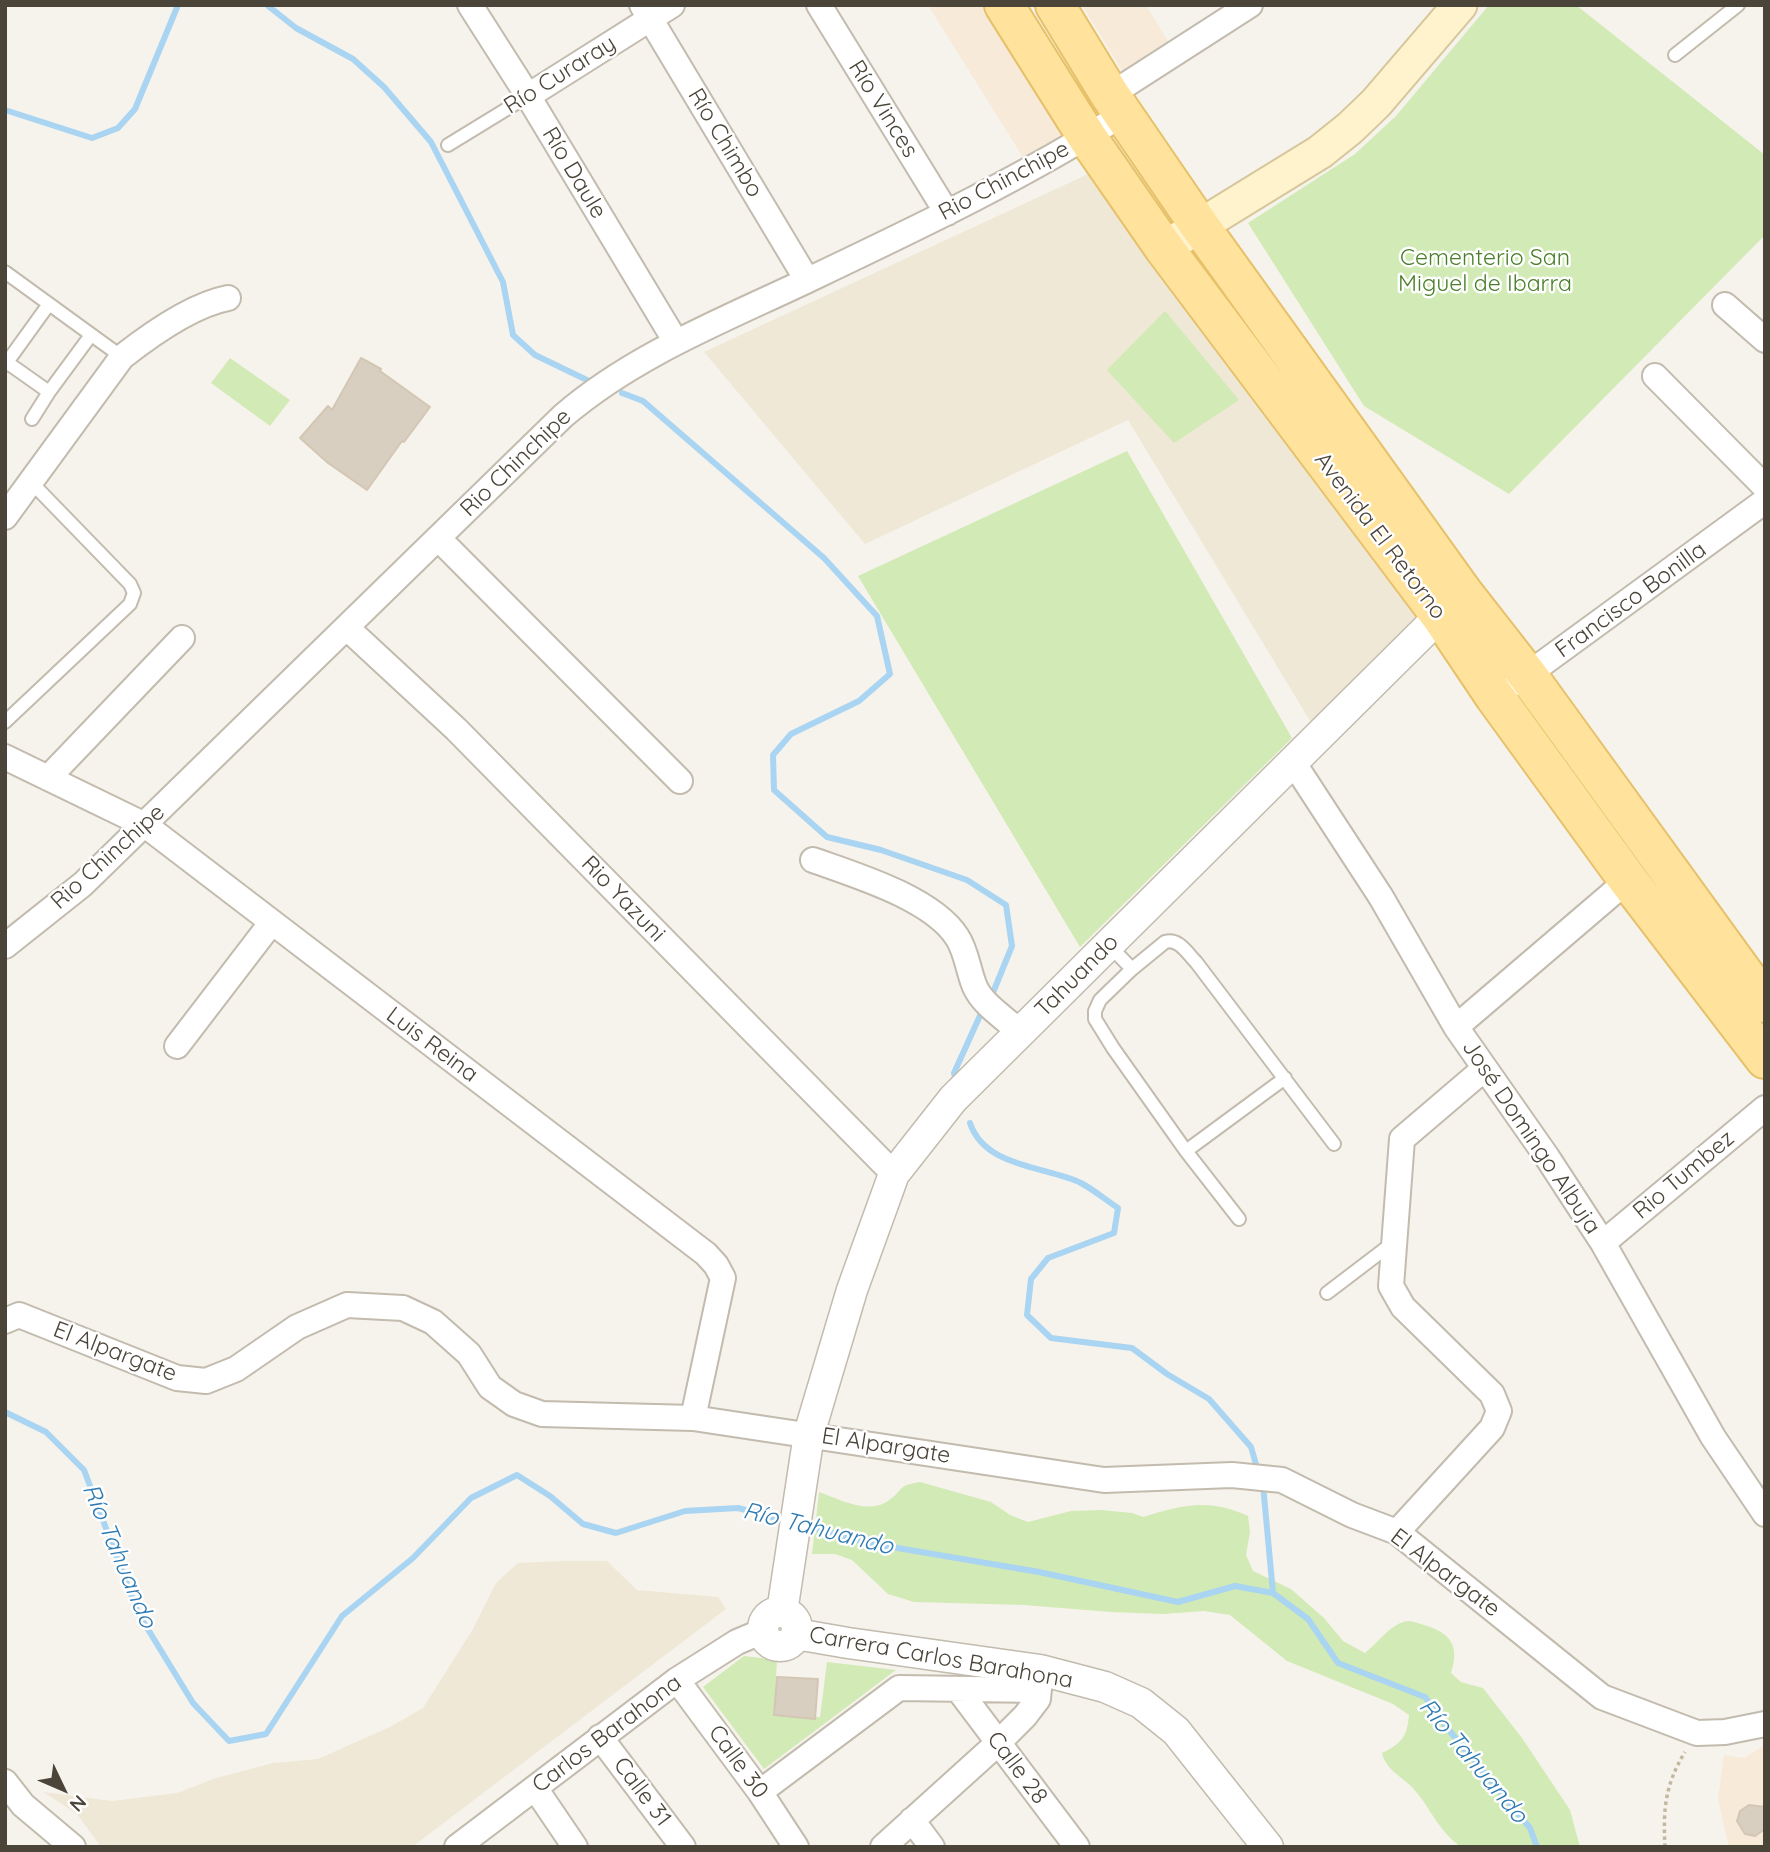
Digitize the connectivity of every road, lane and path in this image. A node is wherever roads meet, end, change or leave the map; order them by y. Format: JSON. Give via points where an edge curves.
{"nodes":[{"id":1,"x":470,"y":5,"type":"edge"},
{"id":2,"x":672,"y":5,"type":"edge"},
{"id":3,"x":819,"y":5,"type":"edge"},
{"id":4,"x":1004,"y":5,"type":"edge"},
{"id":5,"x":1055,"y":5,"type":"edge"},
{"id":6,"x":1460,"y":5,"type":"edge"},
{"id":7,"x":1738,"y":5,"type":"edge"},
{"id":8,"x":1242,"y":7,"type":"edge"},
{"id":9,"x":646,"y":12,"type":"edge"},
{"id":10,"x":1675,"y":55,"type":"dead end"},
{"id":11,"x":528,"y":96,"type":"junction"},
{"id":12,"x":1117,"y":105,"type":"junction"},
{"id":13,"x":1087,"y":137,"type":"junction"},
{"id":14,"x":448,"y":145,"type":"dead end"},
{"id":15,"x":947,"y":213,"type":"junction"},
{"id":16,"x":1199,"y":225,"type":"junction"},
{"id":17,"x":1164,"y":248,"type":"junction"},
{"id":18,"x":5,"y":272,"type":"edge"},
{"id":19,"x":807,"y":280,"type":"junction"},
{"id":20,"x":228,"y":298,"type":"dead end"},
{"id":21,"x":49,"y":304,"type":"junction"},
{"id":22,"x":1725,"y":305,"type":"dead end"},
{"id":23,"x":91,"y":335,"type":"junction"},
{"id":24,"x":1765,"y":341,"type":"edge"},
{"id":25,"x":676,"y":342,"type":"junction"},
{"id":26,"x":122,"y":357,"type":"junction"},
{"id":27,"x":6,"y":363,"type":"edge"},
{"id":28,"x":1655,"y":376,"type":"dead end"},
{"id":29,"x":49,"y":392,"type":"junction"},
{"id":30,"x":32,"y":419,"type":"dead end"},
{"id":31,"x":32,"y":482,"type":"junction"},
{"id":32,"x":1765,"y":487,"type":"edge"},
{"id":33,"x":1765,"y":501,"type":"edge"},
{"id":34,"x":5,"y":517,"type":"edge"},
{"id":35,"x":439,"y":539,"type":"junction"},
{"id":36,"x":1452,"y":605,"type":"junction"},
{"id":37,"x":347,"y":628,"type":"junction"},
{"id":38,"x":182,"y":638,"type":"dead end"},
{"id":39,"x":1528,"y":676,"type":"junction"},
{"id":40,"x":1495,"y":697,"type":"junction"},
{"id":41,"x":5,"y":722,"type":"edge"},
{"id":42,"x":5,"y":757,"type":"edge"},
{"id":43,"x":1293,"y":762,"type":"junction"},
{"id":44,"x":48,"y":778,"type":"junction"},
{"id":45,"x":680,"y":781,"type":"dead end"},
{"id":46,"x":145,"y":825,"type":"junction"},
{"id":47,"x":813,"y":860,"type":"dead end"},
{"id":48,"x":1628,"y":880,"type":"junction"},
{"id":49,"x":272,"y":922,"type":"junction"},
{"id":50,"x":1108,"y":944,"type":"junction"},
{"id":51,"x":5,"y":946,"type":"edge"},
{"id":52,"x":1132,"y":969,"type":"junction"},
{"id":53,"x":1765,"y":1003,"type":"edge"},
{"id":54,"x":1456,"y":1027,"type":"junction"},
{"id":55,"x":1020,"y":1032,"type":"junction"},
{"id":56,"x":177,"y":1046,"type":"dead end"},
{"id":57,"x":1765,"y":1059,"type":"edge"},
{"id":58,"x":1484,"y":1069,"type":"junction"},
{"id":59,"x":1285,"y":1078,"type":"junction"},
{"id":60,"x":1765,"y":1108,"type":"edge"},
{"id":61,"x":1334,"y":1144,"type":"dead end"},
{"id":62,"x":1186,"y":1150,"type":"junction"},
{"id":63,"x":894,"y":1174,"type":"junction"},
{"id":64,"x":1239,"y":1219,"type":"dead end"},
{"id":65,"x":1394,"y":1241,"type":"junction"},
{"id":66,"x":1603,"y":1243,"type":"junction"},
{"id":67,"x":1327,"y":1293,"type":"dead end"},
{"id":68,"x":10,"y":1312,"type":"edge"},
{"id":69,"x":693,"y":1418,"type":"junction"},
{"id":70,"x":807,"y":1443,"type":"junction"},
{"id":71,"x":1765,"y":1514,"type":"edge"},
{"id":72,"x":1397,"y":1532,"type":"junction"},
{"id":73,"x":781,"y":1625,"type":"junction"},
{"id":74,"x":677,"y":1680,"type":"junction"},
{"id":75,"x":1040,"y":1680,"type":"junction"},
{"id":76,"x":958,"y":1689,"type":"junction"},
{"id":77,"x":1765,"y":1724,"type":"edge"},
{"id":78,"x":1698,"y":1732,"type":"junction"},
{"id":79,"x":600,"y":1737,"type":"junction"},
{"id":80,"x":998,"y":1743,"type":"junction"},
{"id":81,"x":5,"y":1782,"type":"edge"},
{"id":82,"x":535,"y":1788,"type":"junction"},
{"id":83,"x":760,"y":1792,"type":"junction"},
{"id":84,"x":912,"y":1821,"type":"junction"},
{"id":85,"x":73,"y":1847,"type":"edge"},
{"id":86,"x":457,"y":1847,"type":"edge"},
{"id":87,"x":575,"y":1847,"type":"edge"},
{"id":88,"x":683,"y":1847,"type":"edge"},
{"id":89,"x":796,"y":1847,"type":"edge"},
{"id":90,"x":883,"y":1847,"type":"edge"},
{"id":91,"x":932,"y":1847,"type":"edge"},
{"id":92,"x":1077,"y":1847,"type":"edge"},
{"id":93,"x":1268,"y":1847,"type":"edge"},
{"id":94,"x":1664,"y":1847,"type":"edge"}],
"edges":[{"from":1,"to":11,"type":"street","name":"Río Daule"},
{"from":2,"to":9,"type":"street","name":"Río Curaray"},
{"from":3,"to":15,"type":"street","name":"Río Vinces"},
{"from":4,"to":13,"type":"main road","name":"Avenida El Retorno"},
{"from":5,"to":12,"type":"main road","name":"Avenida El Retorno"},
{"from":6,"to":16,"type":"main road","via":[[1350,128],[1320,152]]},
{"from":7,"to":10,"type":"lane"},
{"from":8,"to":12,"type":"street","name":"Rio Chinchipe"},
{"from":9,"to":11,"type":"street","name":"Río Curaray"},
{"from":9,"to":19,"type":"street","name":"Río Chimbo"},
{"from":11,"to":14,"type":"lane","name":"Río Curaray"},
{"from":11,"to":25,"type":"street","name":"Río Daule"},
{"from":12,"to":13,"type":"street","name":"Rio Chinchipe"},
{"from":12,"to":16,"type":"main road","name":"Avenida El Retorno"},
{"from":13,"to":15,"type":"street","name":"Rio Chinchipe"},
{"from":13,"to":17,"type":"main road","name":"Avenida El Retorno"},
{"from":15,"to":19,"type":"street","name":"Rio Chinchipe"},
{"from":16,"to":17,"type":"main road"},
{"from":16,"to":36,"type":"main road","name":"Avenida El Retorno"},
{"from":17,"to":36,"type":"main road","name":"Avenida El Retorno"},
{"from":18,"to":21,"type":"lane"},
{"from":19,"to":25,"type":"street","name":"Rio Chinchipe"},
{"from":20,"to":26,"type":"street","via":[[200,307]]},
{"from":21,"to":23,"type":"lane"},
{"from":21,"to":27,"type":"lane"},
{"from":22,"to":24,"type":"street"},
{"from":23,"to":26,"type":"lane"},
{"from":23,"to":29,"type":"lane"},
{"from":25,"to":35,"type":"street","name":"Rio Chinchipe","via":[[584,398]]},
{"from":26,"to":31,"type":"street"},
{"from":27,"to":29,"type":"lane"},
{"from":28,"to":32,"type":"street"},
{"from":29,"to":30,"type":"lane"},
{"from":31,"to":34,"type":"street"},
{"from":31,"to":41,"type":"lane","via":[[134,593],[130,604]]},
{"from":33,"to":39,"type":"street","name":"Francisco Bonilla"},
{"from":35,"to":37,"type":"street","name":"Rio Chinchipe"},
{"from":35,"to":45,"type":"street"},
{"from":36,"to":39,"type":"main road","name":"Avenida El Retorno"},
{"from":36,"to":40,"type":"main road","name":"Avenida El Retorno"},
{"from":36,"to":43,"type":"street","name":"Tahuando"},
{"from":37,"to":46,"type":"street","name":"Rio Chinchipe"},
{"from":37,"to":63,"type":"street","name":"Rio Yazuni","via":[[456,729]]},
{"from":38,"to":44,"type":"street"},
{"from":39,"to":40,"type":"street","name":"Francisco Bonilla"},
{"from":39,"to":53,"type":"main road","name":"Avenida El Retorno"},
{"from":40,"to":48,"type":"main road","name":"Avenida El Retorno"},
{"from":42,"to":44,"type":"street","name":"Luis Reina"},
{"from":43,"to":50,"type":"street","name":"Tahuando"},
{"from":43,"to":54,"type":"street","name":"José Domingo Albuja","via":[[1381,897]]},
{"from":44,"to":46,"type":"street","name":"Luis Reina"},
{"from":46,"to":49,"type":"street","name":"Luis Reina"},
{"from":46,"to":51,"type":"street","name":"Rio Chinchipe","via":[[83,884]]},
{"from":47,"to":55,"type":"street","via":[[894,890],[943,921],[966,954],[980,996]]},
{"from":48,"to":54,"type":"street"},
{"from":48,"to":57,"type":"main road","name":"Avenida El Retorno"},
{"from":49,"to":56,"type":"street"},
{"from":49,"to":69,"type":"street","name":"Luis Reina","via":[[716,1265],[723,1278]]},
{"from":50,"to":52,"type":"lane"},
{"from":50,"to":55,"type":"street","name":"Tahuando"},
{"from":52,"to":59,"type":"lane","via":[[1165,942],[1178,943]]},
{"from":52,"to":62,"type":"lane","via":[[1100,1000],[1095,1019]]},
{"from":54,"to":58,"type":"street","name":"José Domingo Albuja"},
{"from":55,"to":63,"type":"street","name":"Tahuando","via":[[953,1099]]},
{"from":58,"to":65,"type":"street","via":[[1402,1139]]},
{"from":58,"to":66,"type":"street","name":"José Domingo Albuja"},
{"from":59,"to":61,"type":"lane"},
{"from":59,"to":62,"type":"lane"},
{"from":60,"to":66,"type":"street","name":"Rio Tumbez"},
{"from":62,"to":64,"type":"lane"},
{"from":63,"to":70,"type":"street","name":"Tahuando","via":[[852,1290]]},
{"from":65,"to":67,"type":"lane"},
{"from":65,"to":72,"type":"street","via":[[1391,1286],[1395,1297],[1492,1394],[1499,1411],[1492,1428]]},
{"from":66,"to":71,"type":"street","name":"José Domingo Albuja","via":[[1713,1437]]},
{"from":68,"to":69,"type":"street","name":"El Alpargate","via":[[177,1378],[206,1381],[236,1369],[298,1327],[347,1305],[403,1308],[433,1322],[469,1354],[490,1387],[514,1404],[542,1413]]},
{"from":69,"to":70,"type":"street","name":"El Alpargate"},
{"from":70,"to":72,"type":"street","name":"El Alpargate","via":[[1104,1480],[1232,1475],[1282,1480]]},
{"from":70,"to":73,"type":"street","name":"Tahuando"},
{"from":72,"to":78,"type":"street","name":"El Alpargate","via":[[1602,1697]]},
{"from":73,"to":74,"type":"street","name":"Carlos Barahona","via":[[737,1642]]},
{"from":73,"to":75,"type":"street","name":"Carrera Carlos Barahona"},
{"from":74,"to":79,"type":"street","name":"Carlos Barahona"},
{"from":74,"to":83,"type":"street","name":"Calle 30"},
{"from":75,"to":76,"type":"street"},
{"from":75,"to":80,"type":"street","via":[[1038,1699]]},
{"from":75,"to":93,"type":"street","name":"Carrera Carlos Barahona","via":[[1105,1687],[1141,1703],[1176,1731]]},
{"from":76,"to":80,"type":"street","name":"Calle 28"},
{"from":76,"to":83,"type":"street","via":[[899,1688]]},
{"from":77,"to":78,"type":"street","name":"El Alpargate"},
{"from":78,"to":94,"type":"path","via":[[1668,1787]]},
{"from":79,"to":82,"type":"street","name":"Carlos Barahona"},
{"from":79,"to":88,"type":"street","name":"Calle 31"},
{"from":80,"to":84,"type":"street"},
{"from":80,"to":92,"type":"street","name":"Calle 28"},
{"from":81,"to":85,"type":"street","via":[[23,1805]]},
{"from":82,"to":86,"type":"street","name":"Carlos Barahona"},
{"from":82,"to":87,"type":"street"},
{"from":83,"to":89,"type":"street","name":"Calle 30"},
{"from":84,"to":90,"type":"street"},
{"from":84,"to":91,"type":"street"}]}
